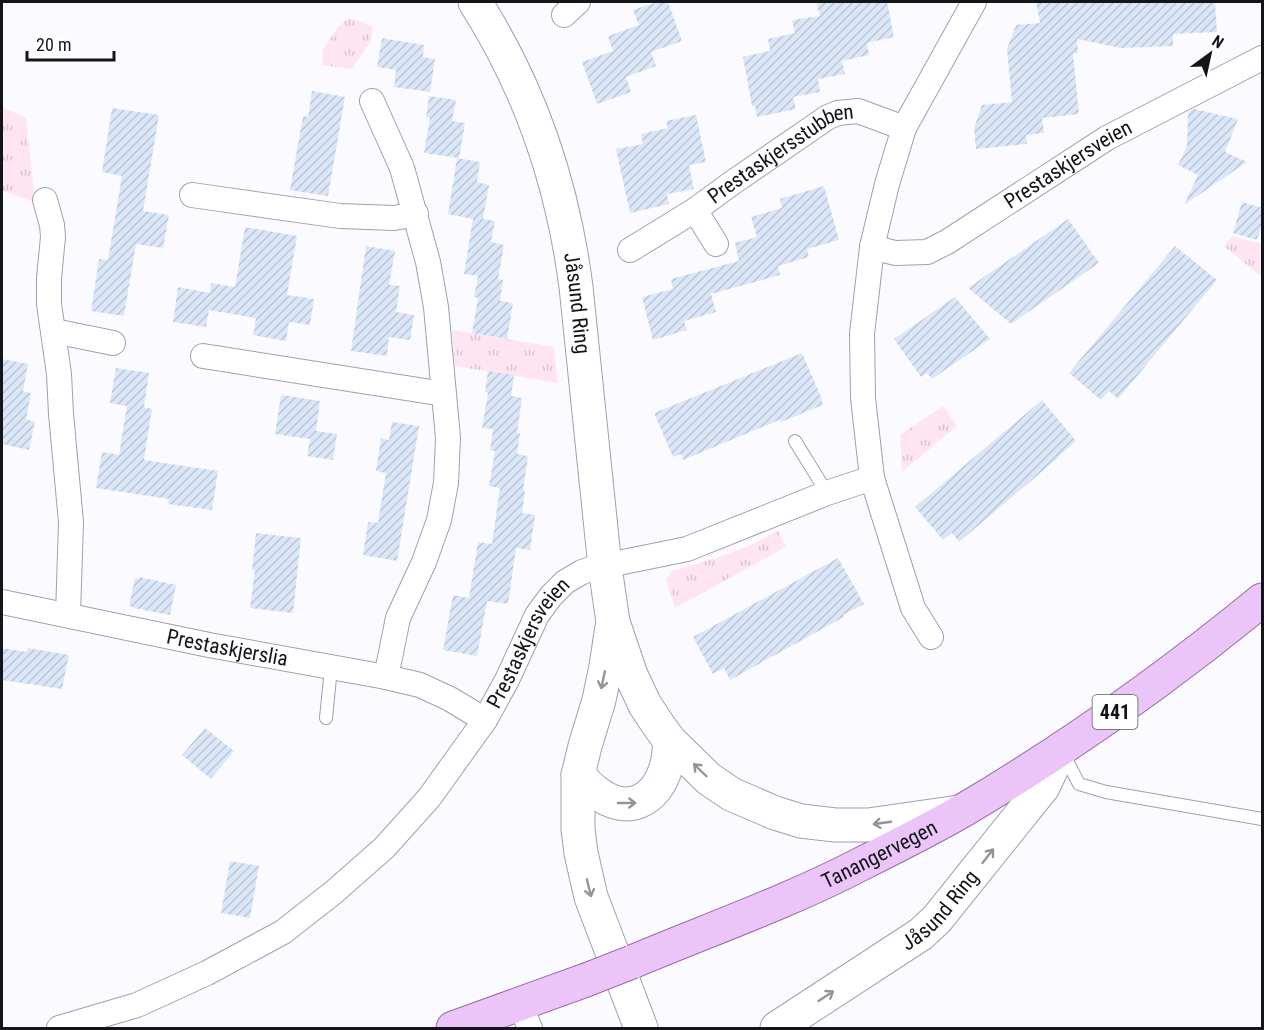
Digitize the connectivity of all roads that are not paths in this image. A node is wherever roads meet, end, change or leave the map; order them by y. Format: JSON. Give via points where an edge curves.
{"nodes":[{"id":1,"x":475,"y":2,"type":"edge"},
{"id":2,"x":974,"y":2,"type":"edge"},
{"id":3,"x":1263,"y":58,"type":"edge"},
{"id":4,"x":372,"y":101,"type":"dead end"},
{"id":5,"x":904,"y":128,"type":"junction"},
{"id":6,"x":192,"y":195,"type":"dead end"},
{"id":7,"x":45,"y":200,"type":"dead end"},
{"id":8,"x":695,"y":210,"type":"junction"},
{"id":9,"x":416,"y":214,"type":"junction"},
{"id":10,"x":716,"y":244,"type":"dead end"},
{"id":11,"x":872,"y":247,"type":"junction"},
{"id":12,"x":630,"y":250,"type":"dead end"},
{"id":13,"x":54,"y":331,"type":"junction"},
{"id":14,"x":113,"y":343,"type":"dead end"},
{"id":15,"x":203,"y":356,"type":"dead end"},
{"id":16,"x":444,"y":394,"type":"junction"},
{"id":17,"x":795,"y":441,"type":"dead end"},
{"id":18,"x":872,"y":478,"type":"junction"},
{"id":19,"x":827,"y":494,"type":"junction"},
{"id":20,"x":605,"y":567,"type":"junction"},
{"id":21,"x":1263,"y":600,"type":"edge"},
{"id":22,"x":2,"y":602,"type":"edge"},
{"id":23,"x":68,"y":615,"type":"junction"},
{"id":24,"x":613,"y":622,"type":"junction"},
{"id":25,"x":932,"y":637,"type":"dead end"},
{"id":26,"x":331,"y":668,"type":"junction"},
{"id":27,"x":386,"y":677,"type":"junction"},
{"id":28,"x":326,"y":718,"type":"dead end"},
{"id":29,"x":485,"y":720,"type":"junction"},
{"id":30,"x":670,"y":741,"type":"junction"},
{"id":31,"x":1061,"y":749,"type":"junction"},
{"id":32,"x":578,"y":775,"type":"junction"},
{"id":33,"x":960,"y":812,"type":"junction"},
{"id":34,"x":1263,"y":819,"type":"edge"},
{"id":35,"x":525,"y":1017,"type":"edge"},
{"id":36,"x":60,"y":1029,"type":"edge"},
{"id":37,"x":453,"y":1029,"type":"edge"},
{"id":38,"x":641,"y":1029,"type":"edge"},
{"id":39,"x":777,"y":1029,"type":"edge"}],
"edges":[{"from":1,"to":20,"type":"main road","name":"Jåsund Ring","via":[[503,50],[531,112],[566,223]]},
{"from":2,"to":5,"type":"street"},
{"from":3,"to":11,"type":"street","name":"Prestaskjersveien","via":[[1107,138],[927,252]]},
{"from":4,"to":9,"type":"street","via":[[402,168]]},
{"from":5,"to":8,"type":"street","name":"Prestaskjersstubben","via":[[858,111],[838,112]]},
{"from":5,"to":11,"type":"street"},
{"from":6,"to":9,"type":"street","via":[[340,216],[394,218]]},
{"from":7,"to":13,"type":"street","via":[[53,237],[49,304]]},
{"from":8,"to":10,"type":"street","name":"Prestaskjersstubben"},
{"from":8,"to":12,"type":"street","name":"Prestaskjersstubben"},
{"from":9,"to":16,"type":"street","via":[[436,307]]},
{"from":11,"to":18,"type":"street","via":[[862,334],[863,398]]},
{"from":13,"to":14,"type":"street"},
{"from":13,"to":23,"type":"street","via":[[71,522]]},
{"from":15,"to":16,"type":"street"},
{"from":16,"to":27,"type":"street","via":[[448,438],[440,520],[398,618]]},
{"from":17,"to":19,"type":"lane"},
{"from":18,"to":19,"type":"street","name":"Prestaskjersveien"},
{"from":18,"to":25,"type":"street","via":[[913,608]]},
{"from":19,"to":20,"type":"street","name":"Prestaskjersveien","via":[[687,549]]},
{"from":20,"to":24,"type":"main road","name":"Jåsund Ring"},
{"from":20,"to":29,"type":"street","name":"Prestaskjersveien","via":[[582,572],[551,596],[537,615]]},
{"from":21,"to":31,"type":"main road","name":"Tanangervegen","number":"441","via":[[1146,691]]},
{"from":22,"to":23,"type":"street","name":"Prestaskjerslia"},
{"from":23,"to":26,"type":"street","name":"Prestaskjerslia"},
{"from":24,"to":30,"type":"main road","name":"Jåsund Ring","via":[[645,705]]},
{"from":24,"to":32,"type":"main road","name":"Jåsund Ring","one_way":true,"via":[[599,700]]},
{"from":26,"to":27,"type":"street","name":"Prestaskjerslia"},
{"from":26,"to":28,"type":"lane"},
{"from":27,"to":29,"type":"street","name":"Prestaskjerslia","via":[[420,685]]},
{"from":29,"to":36,"type":"street","name":"Prestaskjersveien","via":[[429,798],[384,848],[283,932],[147,1000]]},
{"from":32,"to":30,"type":"main road","one_way":true,"via":[[597,793],[619,804],[636,804],[661,781],[668,764]]},
{"from":33,"to":30,"type":"main road","name":"Jåsund Ring","one_way":true,"via":[[868,825],[801,821],[731,794],[709,779]]},
{"from":31,"to":33,"type":"main road","name":"Tanangervegen","number":"441"},
{"from":31,"to":34,"type":"lane","via":[[1079,784]]},
{"from":39,"to":31,"type":"main road","name":"Jåsund Ring","one_way":true,"via":[[921,934],[937,919],[1043,787]]},
{"from":32,"to":38,"type":"main road","name":"Jåsund Ring","one_way":true,"via":[[579,841],[591,897]]},
{"from":33,"to":35,"type":"main road","name":"Tanangervegen","number":"441","bridge":true,"via":[[811,888],[586,980]]},
{"from":35,"to":37,"type":"main road","name":"Tanangervegen","number":"441"}]}
